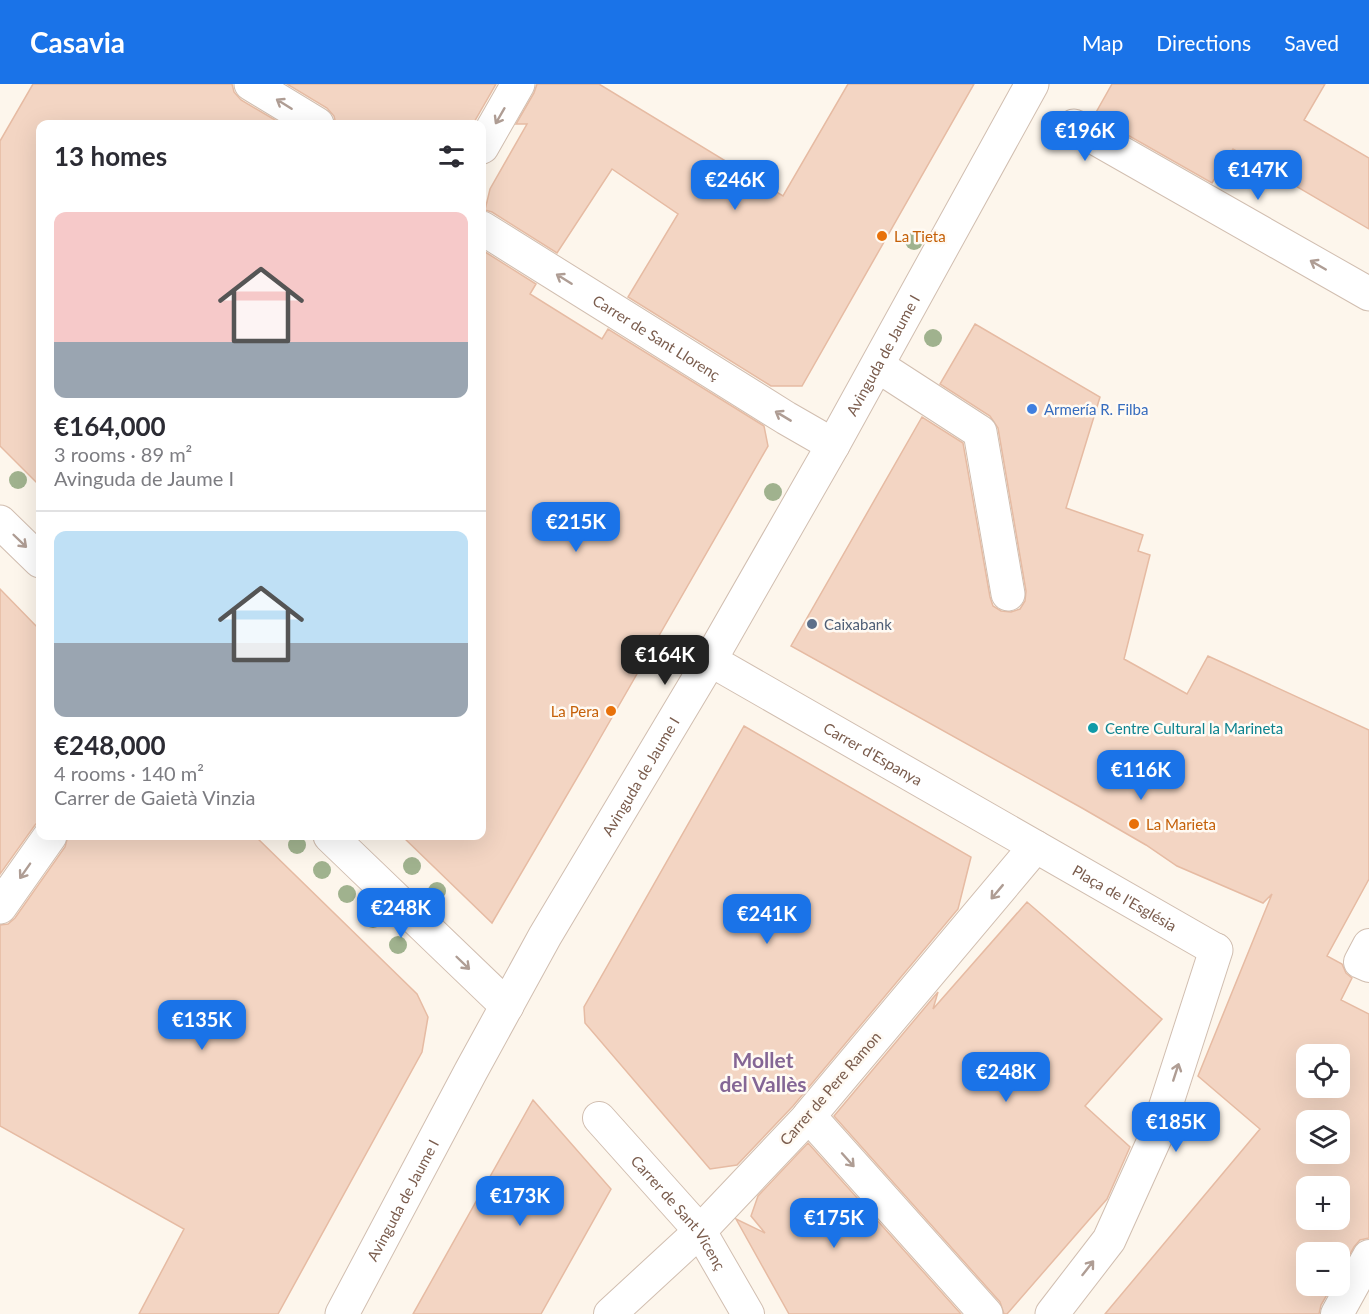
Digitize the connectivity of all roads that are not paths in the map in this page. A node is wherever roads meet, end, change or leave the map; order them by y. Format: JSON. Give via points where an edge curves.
{"nodes":[{"id":1,"x":251,"y":84,"type":"edge"},
{"id":2,"x":518,"y":84,"type":"edge"},
{"id":3,"x":1024,"y":87,"type":"edge"},
{"id":4,"x":310,"y":120,"type":"edge"},
{"id":5,"x":1074,"y":126,"type":"dead end"},
{"id":6,"x":486,"y":140,"type":"edge"},
{"id":7,"x":486,"y":230,"type":"edge"},
{"id":8,"x":1369,"y":294,"type":"edge"},
{"id":9,"x":878,"y":366,"type":"junction"},
{"id":10,"x":833,"y":445,"type":"junction"},
{"id":11,"x":0,"y":522,"type":"edge"},
{"id":12,"x":36,"y":557,"type":"edge"},
{"id":13,"x":1008,"y":594,"type":"dead end"},
{"id":14,"x":710,"y":660,"type":"junction"},
{"id":15,"x":47,"y":840,"type":"edge"},
{"id":16,"x":334,"y":840,"type":"edge"},
{"id":17,"x":1035,"y":847,"type":"junction"},
{"id":18,"x":0,"y":907,"type":"edge"},
{"id":19,"x":1216,"y":950,"type":"joint"},
{"id":20,"x":507,"y":1006,"type":"junction"},
{"id":21,"x":809,"y":1116,"type":"junction"},
{"id":22,"x":599,"y":1119,"type":"dead end"},
{"id":23,"x":700,"y":1231,"type":"junction"},
{"id":24,"x":1369,"y":1256,"type":"edge"},
{"id":25,"x":342,"y":1314,"type":"edge"},
{"id":26,"x":610,"y":1314,"type":"edge"},
{"id":27,"x":748,"y":1314,"type":"edge"},
{"id":28,"x":986,"y":1314,"type":"edge"},
{"id":29,"x":1052,"y":1314,"type":"edge"},
{"id":30,"x":1337,"y":1314,"type":"edge"}],
"edges":[{"from":4,"to":1,"type":"street","one_way":true},
{"from":2,"to":6,"type":"street","one_way":true},
{"from":3,"to":9,"type":"street","name":"Avinguda de Jaume I"},
{"from":8,"to":5,"type":"street","one_way":true},
{"from":10,"to":7,"type":"street","name":"Carrer de Sant Llorenç","one_way":true},
{"from":9,"to":10,"type":"street","name":"Avinguda de Jaume I"},
{"from":9,"to":13,"type":"street","via":[[980,432]]},
{"from":10,"to":14,"type":"street","name":"Avinguda de Jaume I"},
{"from":11,"to":12,"type":"street","one_way":true},
{"from":14,"to":17,"type":"street","name":"Carrer d'Espanya"},
{"from":14,"to":20,"type":"street","name":"Avinguda de Jaume I"},
{"from":15,"to":18,"type":"street","one_way":true},
{"from":16,"to":20,"type":"street","one_way":true},
{"from":17,"to":19,"type":"street","name":"Plaça de l'Església"},
{"from":17,"to":21,"type":"street","name":"Carrer de Pere Ramon","one_way":true},
{"from":29,"to":19,"type":"street","one_way":true,"via":[[1109,1240],[1155,1136]]},
{"from":20,"to":25,"type":"street","name":"Avinguda de Jaume I"},
{"from":21,"to":23,"type":"street","name":"Carrer de Pere Ramon"},
{"from":21,"to":28,"type":"street","one_way":true},
{"from":22,"to":23,"type":"street","name":"Carrer de Sant Vicenç"},
{"from":23,"to":26,"type":"street","name":"Carrer de Pere Ramon"},
{"from":23,"to":27,"type":"street","name":"Carrer de Sant Vicenç"},
{"from":24,"to":30,"type":"street"}]}
